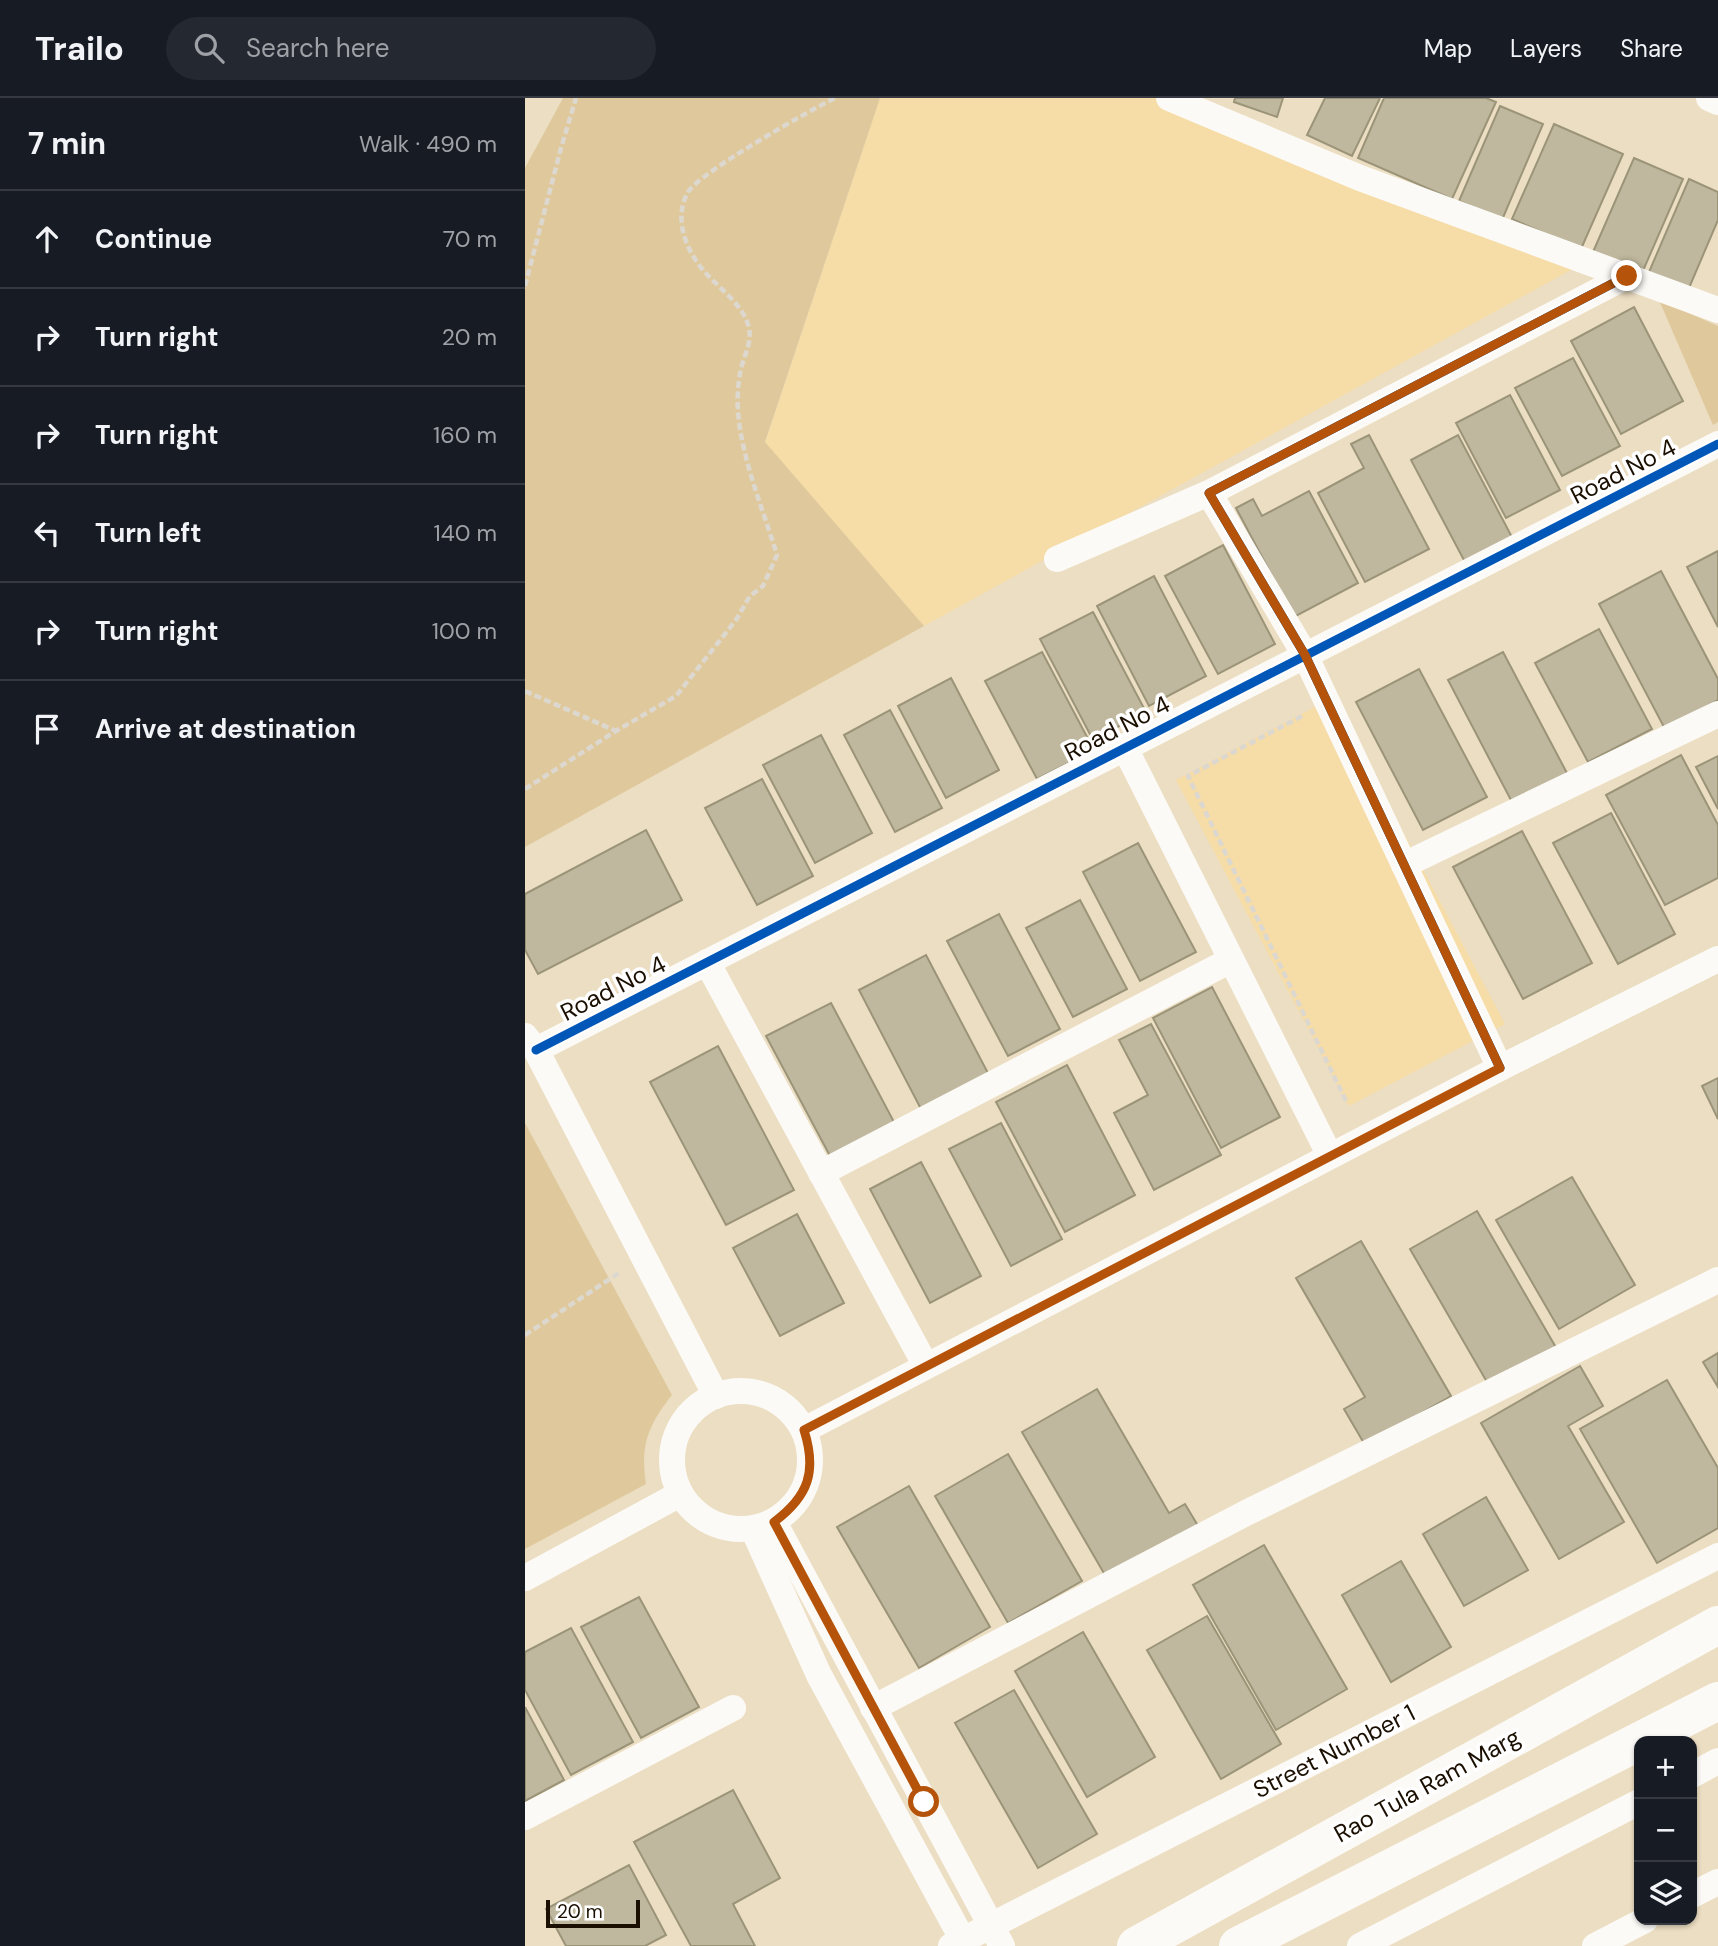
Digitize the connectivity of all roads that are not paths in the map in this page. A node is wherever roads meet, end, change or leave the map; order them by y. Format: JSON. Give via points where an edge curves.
{"nodes":[{"id":1,"x":1169,"y":98,"type":"edge"},
{"id":2,"x":1709,"y":98,"type":"edge"},
{"id":3,"x":1718,"y":102,"type":"edge"},
{"id":4,"x":1627,"y":276,"type":"junction"},
{"id":5,"x":1718,"y":310,"type":"edge"},
{"id":6,"x":1718,"y":444,"type":"edge"},
{"id":7,"x":1209,"y":493,"type":"junction"},
{"id":8,"x":1057,"y":559,"type":"dead end"},
{"id":9,"x":1305,"y":655,"type":"junction"},
{"id":10,"x":1718,"y":714,"type":"edge"},
{"id":11,"x":1124,"y":747,"type":"junction"},
{"id":12,"x":1404,"y":865,"type":"junction"},
{"id":13,"x":1718,"y":959,"type":"edge"},
{"id":14,"x":1231,"y":960,"type":"junction"},
{"id":15,"x":707,"y":962,"type":"junction"},
{"id":16,"x":530,"y":1043,"type":"edge"},
{"id":17,"x":1500,"y":1068,"type":"junction"},
{"id":18,"x":1330,"y":1156,"type":"junction"},
{"id":19,"x":821,"y":1173,"type":"junction"},
{"id":20,"x":1718,"y":1280,"type":"edge"},
{"id":21,"x":926,"y":1367,"type":"junction"},
{"id":22,"x":716,"y":1395,"type":"junction"},
{"id":23,"x":804,"y":1430,"type":"junction"},
{"id":24,"x":680,"y":1494,"type":"junction"},
{"id":25,"x":763,"y":1526,"type":"junction"},
{"id":26,"x":1718,"y":1556,"type":"edge"},
{"id":27,"x":525,"y":1578,"type":"edge"},
{"id":28,"x":1718,"y":1625,"type":"edge"},
{"id":29,"x":1718,"y":1701,"type":"edge"},
{"id":30,"x":733,"y":1708,"type":"dead end"},
{"id":31,"x":873,"y":1708,"type":"junction"},
{"id":32,"x":1718,"y":1761,"type":"edge"},
{"id":33,"x":1697,"y":1772,"type":"edge"},
{"id":34,"x":924,"y":1802,"type":"junction"},
{"id":35,"x":1634,"y":1805,"type":"edge"},
{"id":36,"x":896,"y":1816,"type":"junction"},
{"id":37,"x":525,"y":1817,"type":"edge"},
{"id":38,"x":1718,"y":1882,"type":"edge"},
{"id":39,"x":1697,"y":1892,"type":"edge"},
{"id":40,"x":1635,"y":1925,"type":"edge"},
{"id":41,"x":997,"y":1936,"type":"edge"},
{"id":42,"x":960,"y":1944,"type":"edge"},
{"id":43,"x":1136,"y":1946,"type":"edge"},
{"id":44,"x":1238,"y":1946,"type":"edge"},
{"id":45,"x":1360,"y":1946,"type":"edge"},
{"id":46,"x":1595,"y":1946,"type":"edge"}],
"edges":[{"from":1,"to":4,"type":"street","via":[[1360,178]]},
{"from":2,"to":3,"type":"street"},
{"from":4,"to":5,"type":"street"},
{"from":4,"to":7,"type":"street"},
{"from":6,"to":9,"type":"street","name":"Road No 4"},
{"from":7,"to":8,"type":"street"},
{"from":7,"to":9,"type":"street"},
{"from":9,"to":11,"type":"street","name":"Road No 4"},
{"from":9,"to":12,"type":"street"},
{"from":10,"to":12,"type":"street"},
{"from":11,"to":14,"type":"street"},
{"from":11,"to":15,"type":"street","name":"Road No 4"},
{"from":12,"to":17,"type":"street"},
{"from":13,"to":17,"type":"street"},
{"from":14,"to":18,"type":"street"},
{"from":14,"to":19,"type":"street"},
{"from":15,"to":16,"type":"street","name":"Road No 4"},
{"from":15,"to":19,"type":"street"},
{"from":16,"to":22,"type":"street"},
{"from":17,"to":18,"type":"street"},
{"from":18,"to":21,"type":"street"},
{"from":19,"to":21,"type":"street"},
{"from":20,"to":31,"type":"street","via":[[1246,1513]]},
{"from":21,"to":23,"type":"street"},
{"from":22,"to":23,"type":"street","via":[[757,1392],[792,1412]]},
{"from":22,"to":24,"type":"street","via":[[695,1408],[680,1426],[672,1448],[672,1472]]},
{"from":23,"to":25,"type":"street","via":[[811,1450],[811,1472],[804,1492],[791,1510]]},
{"from":24,"to":25,"type":"street","via":[[693,1511],[711,1523],[732,1530]]},
{"from":24,"to":27,"type":"street"},
{"from":25,"to":31,"type":"street"},
{"from":25,"to":36,"type":"street","via":[[819,1675]]},
{"from":26,"to":41,"type":"street","name":"Street Number 1"},
{"from":28,"to":43,"type":"main road","name":"Rao Tula Ram Marg"},
{"from":29,"to":44,"type":"main road"},
{"from":30,"to":37,"type":"street"},
{"from":31,"to":34,"type":"street"},
{"from":32,"to":33,"type":"street"},
{"from":34,"to":36,"type":"street"},
{"from":34,"to":41,"type":"street"},
{"from":35,"to":45,"type":"street"},
{"from":36,"to":42,"type":"street"},
{"from":38,"to":39,"type":"street"},
{"from":40,"to":46,"type":"street"},
{"from":41,"to":42,"type":"street","name":"Street Number 1"}]}
